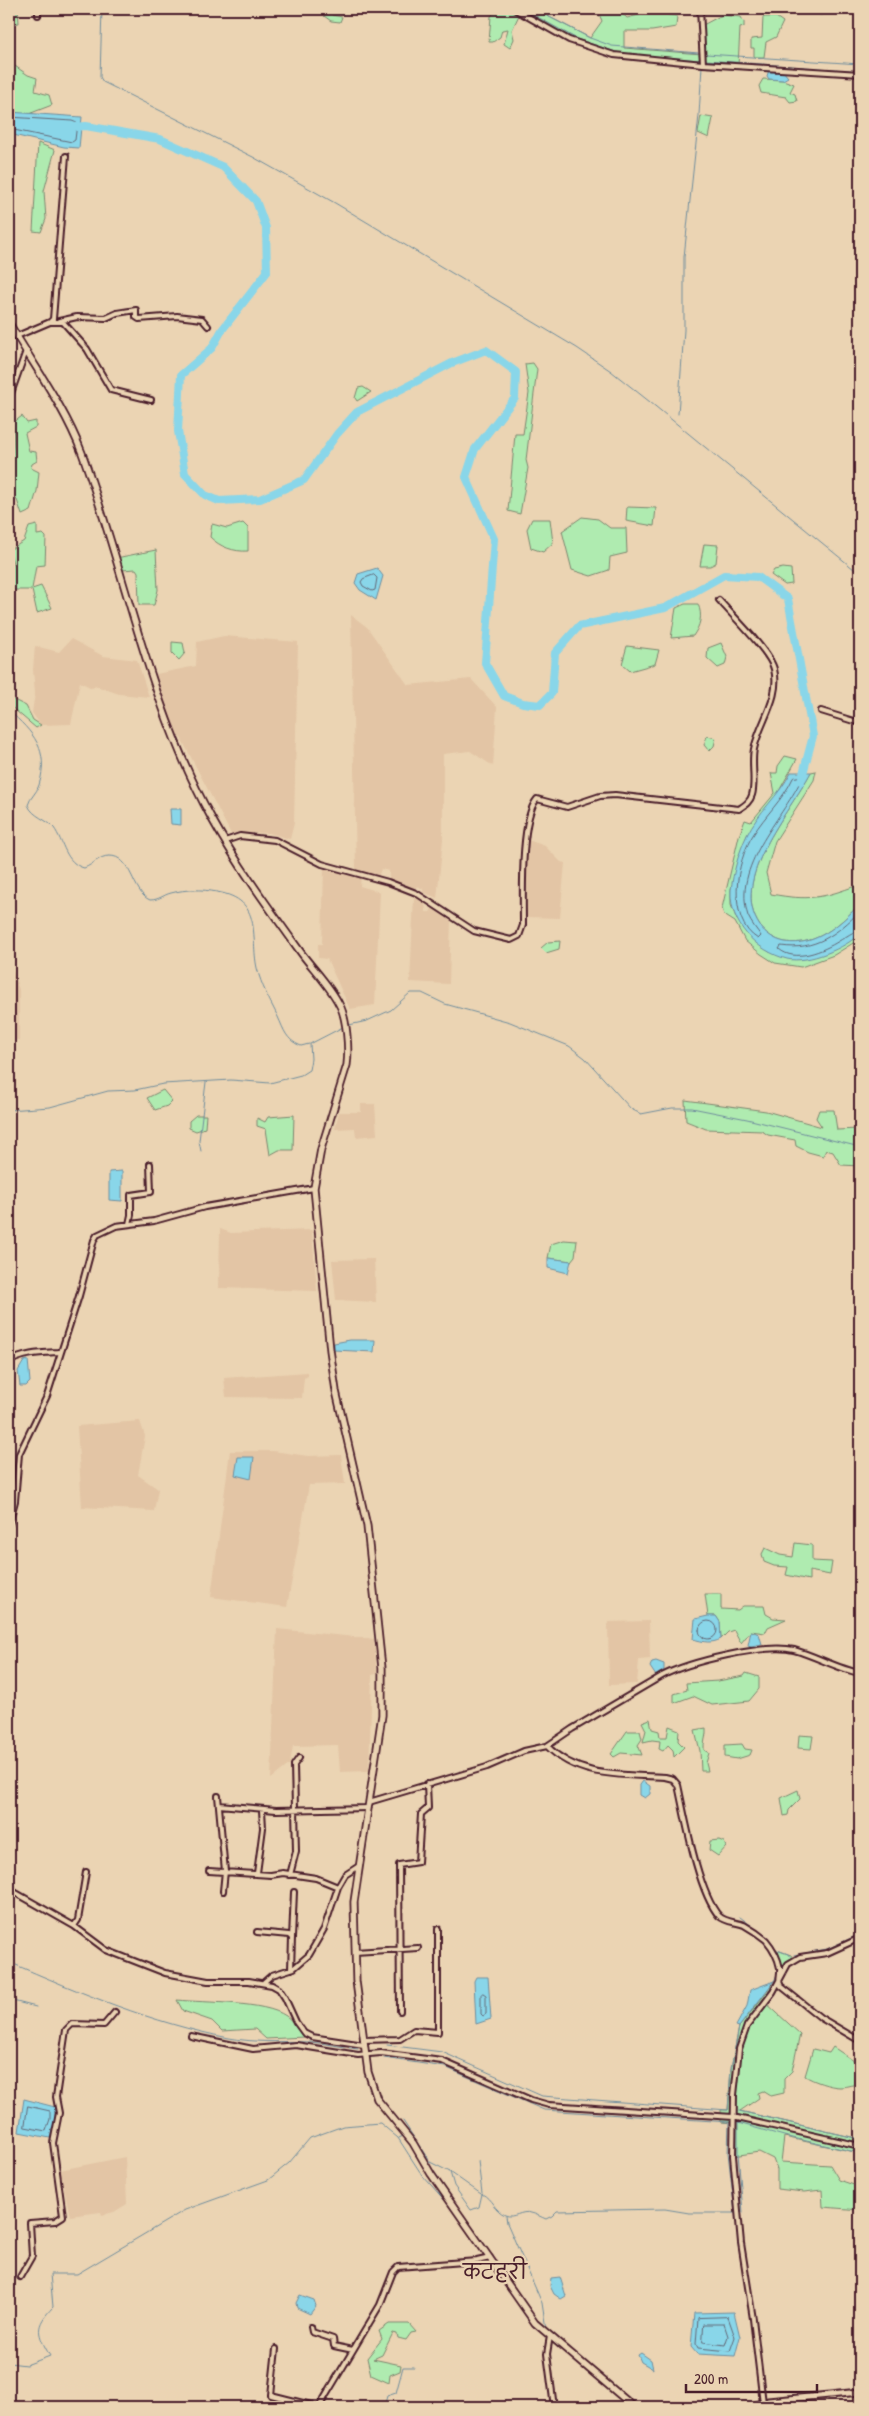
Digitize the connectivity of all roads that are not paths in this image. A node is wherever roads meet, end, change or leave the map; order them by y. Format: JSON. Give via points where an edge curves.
{"nodes":[{"id":1,"x":38,"y":9,"type":"edge"},
{"id":2,"x":514,"y":9,"type":"edge"},
{"id":3,"x":700,"y":9,"type":"edge"},
{"id":4,"x":38,"y":15,"type":"dead end"},
{"id":5,"x":703,"y":64,"type":"junction"},
{"id":6,"x":860,"y":74,"type":"edge"},
{"id":7,"x":66,"y":156,"type":"dead end"},
{"id":8,"x":59,"y":321,"type":"junction"},
{"id":9,"x":50,"y":322,"type":"junction"},
{"id":10,"x":9,"y":323,"type":"edge"},
{"id":11,"x":208,"y":326,"type":"dead end"},
{"id":12,"x":16,"y":336,"type":"junction"},
{"id":13,"x":26,"y":351,"type":"junction"},
{"id":14,"x":9,"y":399,"type":"edge"},
{"id":15,"x":151,"y":400,"type":"dead end"},
{"id":16,"x":719,"y":600,"type":"dead end"},
{"id":17,"x":821,"y":711,"type":"dead end"},
{"id":18,"x":860,"y":723,"type":"edge"},
{"id":19,"x":225,"y":841,"type":"junction"},
{"id":20,"x":150,"y":1164,"type":"dead end"},
{"id":21,"x":314,"y":1188,"type":"junction"},
{"id":22,"x":129,"y":1224,"type":"junction"},
{"id":23,"x":59,"y":1352,"type":"junction"},
{"id":24,"x":9,"y":1362,"type":"edge"},
{"id":25,"x":9,"y":1524,"type":"edge"},
{"id":26,"x":860,"y":1672,"type":"edge"},
{"id":27,"x":547,"y":1746,"type":"junction"},
{"id":28,"x":299,"y":1758,"type":"dead end"},
{"id":29,"x":427,"y":1784,"type":"junction"},
{"id":30,"x":218,"y":1796,"type":"dead end"},
{"id":31,"x":219,"y":1805,"type":"junction"},
{"id":32,"x":368,"y":1805,"type":"junction"},
{"id":33,"x":262,"y":1810,"type":"junction"},
{"id":34,"x":294,"y":1810,"type":"junction"},
{"id":35,"x":359,"y":1866,"type":"junction"},
{"id":36,"x":209,"y":1871,"type":"dead end"},
{"id":37,"x":224,"y":1871,"type":"junction"},
{"id":38,"x":86,"y":1872,"type":"dead end"},
{"id":39,"x":257,"y":1873,"type":"junction"},
{"id":40,"x":290,"y":1874,"type":"junction"},
{"id":41,"x":338,"y":1887,"type":"junction"},
{"id":42,"x":9,"y":1889,"type":"edge"},
{"id":43,"x":223,"y":1891,"type":"dead end"},
{"id":44,"x":294,"y":1892,"type":"dead end"},
{"id":45,"x":74,"y":1926,"type":"junction"},
{"id":46,"x":438,"y":1929,"type":"dead end"},
{"id":47,"x":257,"y":1932,"type":"dead end"},
{"id":48,"x":292,"y":1938,"type":"junction"},
{"id":49,"x":860,"y":1938,"type":"edge"},
{"id":50,"x":400,"y":1948,"type":"junction"},
{"id":51,"x":418,"y":1948,"type":"dead end"},
{"id":52,"x":355,"y":1952,"type":"junction"},
{"id":53,"x":291,"y":1968,"type":"junction"},
{"id":54,"x":264,"y":1982,"type":"junction"},
{"id":55,"x":779,"y":1983,"type":"junction"},
{"id":56,"x":400,"y":2011,"type":"dead end"},
{"id":57,"x":115,"y":2012,"type":"dead end"},
{"id":58,"x":191,"y":2036,"type":"dead end"},
{"id":59,"x":860,"y":2041,"type":"edge"},
{"id":60,"x":364,"y":2043,"type":"junction"},
{"id":61,"x":365,"y":2053,"type":"junction"},
{"id":62,"x":733,"y":2117,"type":"junction"},
{"id":63,"x":860,"y":2146,"type":"edge"},
{"id":64,"x":490,"y":2258,"type":"junction"},
{"id":65,"x":20,"y":2277,"type":"dead end"},
{"id":66,"x":311,"y":2326,"type":"dead end"},
{"id":67,"x":550,"y":2336,"type":"junction"},
{"id":68,"x":276,"y":2349,"type":"dead end"},
{"id":69,"x":353,"y":2350,"type":"junction"},
{"id":70,"x":860,"y":2392,"type":"edge"},
{"id":71,"x":765,"y":2404,"type":"edge"},
{"id":72,"x":319,"y":2407,"type":"edge"},
{"id":73,"x":554,"y":2407,"type":"edge"},
{"id":74,"x":634,"y":2407,"type":"edge"},
{"id":75,"x":751,"y":2407,"type":"edge"}],
"edges":[{"from":1,"to":4,"type":"street"},
{"from":2,"to":5,"type":"street","via":[[569,40],[597,50],[634,58]]},
{"from":3,"to":5,"type":"street"},
{"from":5,"to":6,"type":"street"},
{"from":7,"to":9,"type":"street","via":[[54,310]]},
{"from":8,"to":9,"type":"street"},
{"from":8,"to":11,"type":"street","via":[[77,317],[106,318],[136,310],[139,319],[177,316],[202,319]]},
{"from":8,"to":15,"type":"street","via":[[87,349],[111,390]]},
{"from":9,"to":12,"type":"street"},
{"from":10,"to":12,"type":"main road"},
{"from":12,"to":13,"type":"main road"},
{"from":13,"to":14,"type":"street"},
{"from":13,"to":19,"type":"main road","via":[[54,394],[82,454],[172,737]]},
{"from":16,"to":19,"type":"street","via":[[767,654],[774,668],[776,694],[762,723],[754,751],[750,800],[739,808],[615,795],[600,796],[567,807],[537,799],[530,810],[526,833],[523,924],[519,936],[511,940],[474,931],[416,893],[322,864],[275,840],[240,836]]},
{"from":17,"to":18,"type":"street"},
{"from":19,"to":21,"type":"main road","via":[[340,1004],[343,1015],[349,1054],[321,1149]]},
{"from":20,"to":22,"type":"street","via":[[151,1192],[131,1195]]},
{"from":21,"to":22,"type":"street"},
{"from":21,"to":32,"type":"main road","via":[[336,1391],[367,1526],[378,1617],[382,1715]]},
{"from":22,"to":23,"type":"street","via":[[105,1231],[94,1240]]},
{"from":23,"to":24,"type":"street","via":[[39,1353]]},
{"from":23,"to":25,"type":"street","via":[[47,1396],[18,1454],[15,1501]]},
{"from":26,"to":27,"type":"street","via":[[792,1650],[752,1652],[702,1661],[676,1668]]},
{"from":27,"to":29,"type":"street"},
{"from":27,"to":55,"type":"street","via":[[565,1762],[601,1774],[666,1777],[678,1785],[693,1852],[713,1906],[721,1918],[742,1925],[766,1941],[780,1968]]},
{"from":28,"to":34,"type":"street","via":[[294,1765]]},
{"from":29,"to":32,"type":"street"},
{"from":29,"to":50,"type":"street","via":[[428,1808],[421,1814],[418,1862],[399,1866]]},
{"from":30,"to":31,"type":"street"},
{"from":31,"to":33,"type":"street"},
{"from":31,"to":37,"type":"street"},
{"from":32,"to":34,"type":"street"},
{"from":32,"to":35,"type":"main road"},
{"from":33,"to":34,"type":"street"},
{"from":33,"to":39,"type":"street"},
{"from":34,"to":40,"type":"street","via":[[296,1851]]},
{"from":35,"to":41,"type":"street","via":[[345,1875]]},
{"from":35,"to":52,"type":"main road","via":[[354,1902]]},
{"from":36,"to":37,"type":"street"},
{"from":37,"to":39,"type":"street"},
{"from":37,"to":43,"type":"street"},
{"from":38,"to":45,"type":"street","via":[[78,1920]]},
{"from":39,"to":40,"type":"street"},
{"from":40,"to":41,"type":"street","via":[[316,1878]]},
{"from":41,"to":53,"type":"street","via":[[324,1929],[309,1955]]},
{"from":42,"to":45,"type":"street"},
{"from":44,"to":48,"type":"street"},
{"from":45,"to":54,"type":"street","via":[[112,1953],[175,1977]]},
{"from":46,"to":60,"type":"street","via":[[438,2032],[414,2030],[400,2039]]},
{"from":47,"to":48,"type":"street"},
{"from":48,"to":53,"type":"street"},
{"from":49,"to":55,"type":"street","via":[[828,1953],[794,1960],[788,1964]]},
{"from":50,"to":51,"type":"street"},
{"from":50,"to":52,"type":"street"},
{"from":50,"to":56,"type":"street"},
{"from":52,"to":60,"type":"main road"},
{"from":53,"to":54,"type":"street","via":[[272,1975]]},
{"from":54,"to":60,"type":"street","via":[[279,1989],[304,2033],[312,2037]]},
{"from":55,"to":59,"type":"street","via":[[821,2018]]},
{"from":55,"to":62,"type":"street","via":[[747,2026],[736,2069]]},
{"from":57,"to":65,"type":"street","via":[[104,2025],[72,2024],[66,2030],[56,2097],[59,2113],[53,2142],[63,2216],[55,2221],[30,2223],[32,2256]]},
{"from":58,"to":61,"type":"street","via":[[253,2049],[296,2045],[358,2055]]},
{"from":60,"to":61,"type":"main road"},
{"from":61,"to":62,"type":"street","via":[[442,2060],[549,2105]]},
{"from":61,"to":64,"type":"main road","via":[[377,2098],[413,2143]]},
{"from":62,"to":63,"type":"street"},
{"from":62,"to":71,"type":"street","via":[[740,2234]]},
{"from":64,"to":67,"type":"main road","via":[[535,2323]]},
{"from":64,"to":69,"type":"street","via":[[398,2267],[392,2272],[383,2299]]},
{"from":66,"to":69,"type":"street","via":[[312,2332],[333,2339],[334,2346]]},
{"from":67,"to":73,"type":"street","via":[[547,2354]]},
{"from":67,"to":74,"type":"main road"},
{"from":68,"to":72,"type":"street","via":[[271,2395]]},
{"from":69,"to":72,"type":"street"},
{"from":70,"to":71,"type":"street"},
{"from":71,"to":75,"type":"street"}]}
